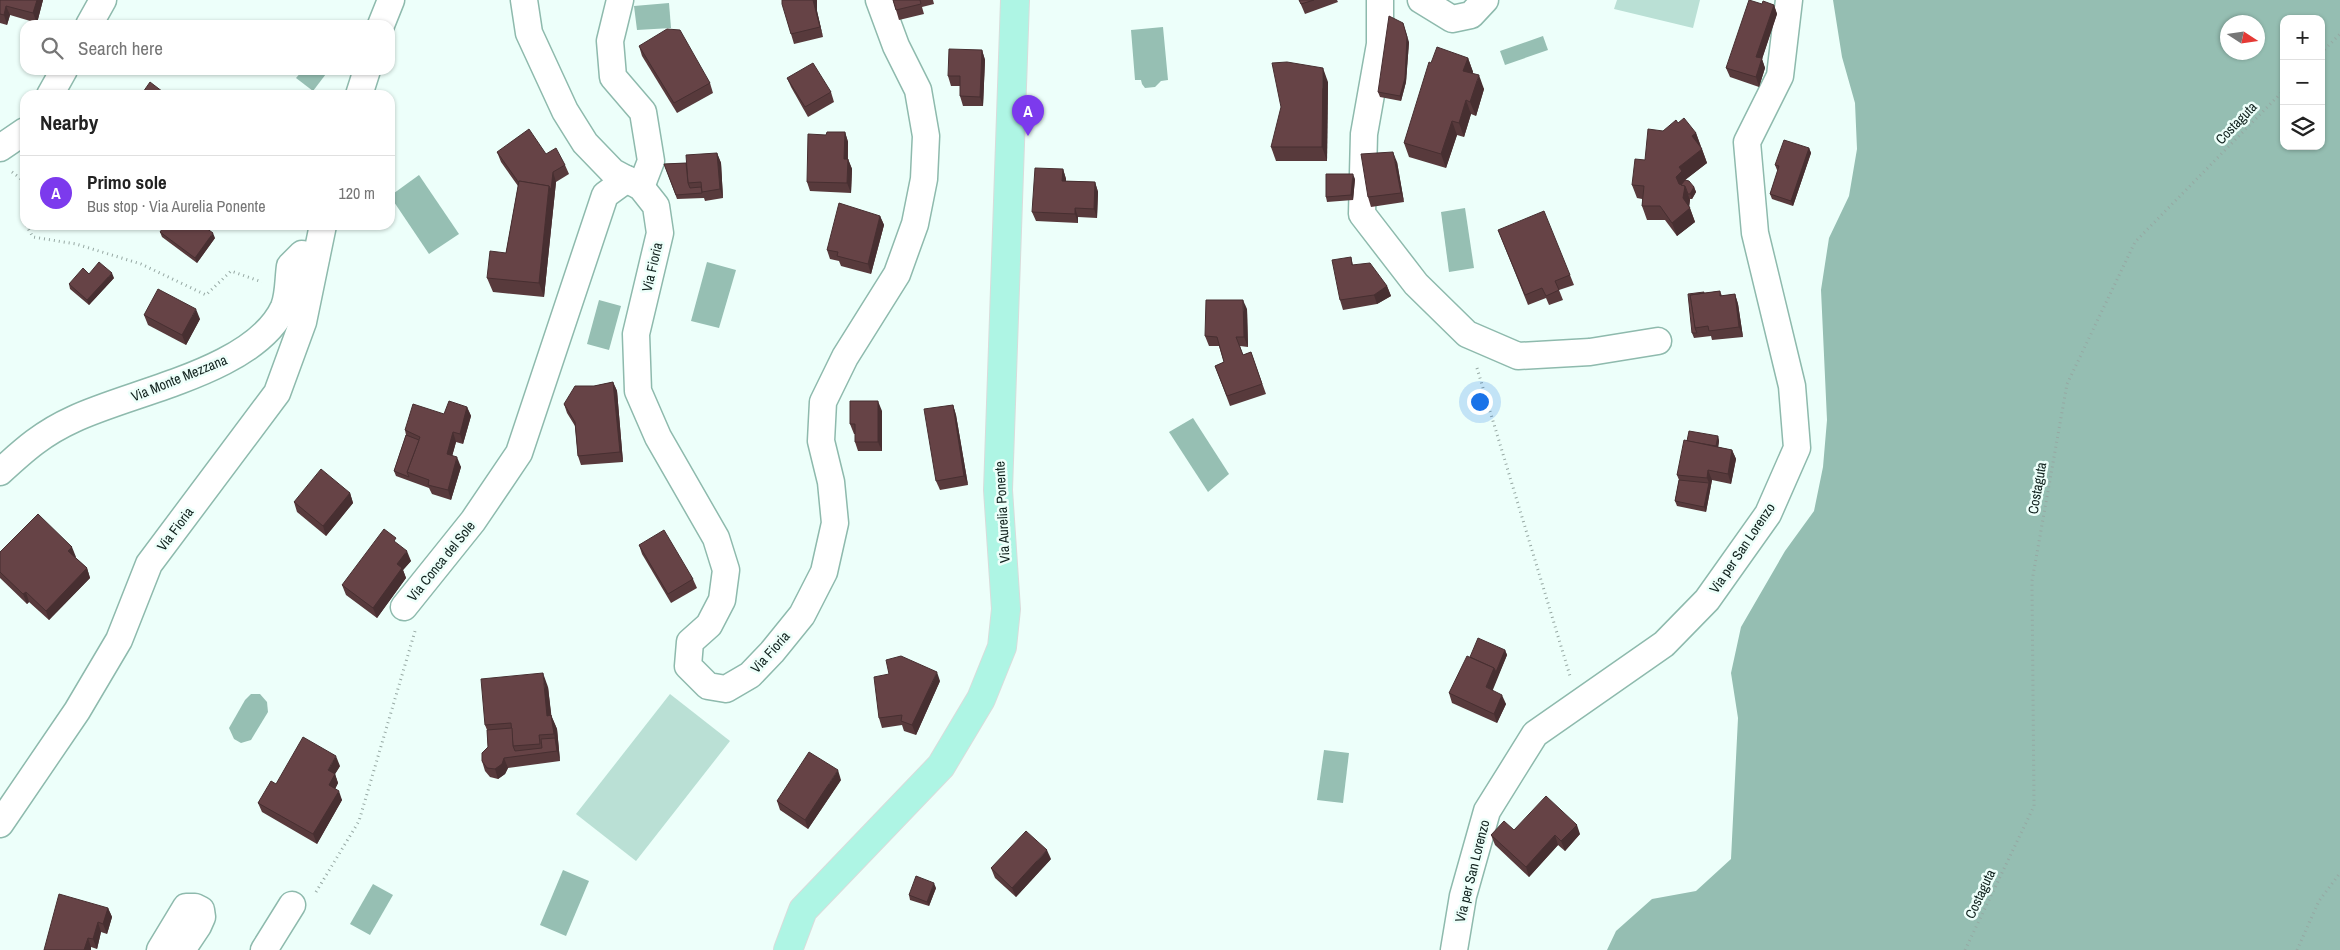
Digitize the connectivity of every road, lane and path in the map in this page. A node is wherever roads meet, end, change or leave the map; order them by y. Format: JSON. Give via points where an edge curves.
{"nodes":[{"id":1,"x":103,"y":0,"type":"edge"},
{"id":2,"x":391,"y":0,"type":"edge"},
{"id":3,"x":524,"y":0,"type":"edge"},
{"id":4,"x":620,"y":0,"type":"edge"},
{"id":5,"x":879,"y":0,"type":"edge"},
{"id":6,"x":1015,"y":0,"type":"edge"},
{"id":7,"x":1380,"y":0,"type":"edge"},
{"id":8,"x":1421,"y":0,"type":"edge"},
{"id":9,"x":1485,"y":0,"type":"edge"},
{"id":10,"x":1789,"y":0,"type":"edge"},
{"id":11,"x":92,"y":20,"type":"edge"},
{"id":12,"x":383,"y":20,"type":"edge"},
{"id":13,"x":2340,"y":34,"type":"edge"},
{"id":14,"x":2325,"y":48,"type":"edge"},
{"id":15,"x":61,"y":75,"type":"edge"},
{"id":16,"x":365,"y":75,"type":"edge"},
{"id":17,"x":53,"y":90,"type":"edge"},
{"id":18,"x":361,"y":90,"type":"edge"},
{"id":19,"x":2280,"y":94,"type":"edge"},
{"id":20,"x":20,"y":134,"type":"edge"},
{"id":21,"x":0,"y":148,"type":"edge"},
{"id":22,"x":634,"y":183,"type":"junction"},
{"id":23,"x":29,"y":230,"type":"edge"},
{"id":24,"x":322,"y":230,"type":"edge"},
{"id":25,"x":316,"y":257,"type":"junction"},
{"id":26,"x":288,"y":292,"type":"junction"},
{"id":27,"x":1467,"y":334,"type":"junction"},
{"id":28,"x":1658,"y":341,"type":"dead end"},
{"id":29,"x":0,"y":472,"type":"edge"},
{"id":30,"x":404,"y":607,"type":"joint"},
{"id":31,"x":1578,"y":704,"type":"junction"},
{"id":32,"x":0,"y":824,"type":"edge"},
{"id":33,"x":2340,"y":873,"type":"edge"},
{"id":34,"x":292,"y":905,"type":"joint"},
{"id":35,"x":160,"y":950,"type":"edge"},
{"id":36,"x":182,"y":950,"type":"edge"},
{"id":37,"x":264,"y":950,"type":"edge"},
{"id":38,"x":788,"y":950,"type":"edge"},
{"id":39,"x":1454,"y":950,"type":"edge"},
{"id":40,"x":1965,"y":950,"type":"edge"},
{"id":41,"x":2297,"y":950,"type":"edge"}],
"edges":[{"from":1,"to":11,"type":"street"},
{"from":2,"to":12,"type":"street"},
{"from":3,"to":22,"type":"street","name":"Via Fioria","via":[[529,33],[565,111],[585,142],[613,172]]},
{"from":4,"to":22,"type":"street","via":[[610,41],[613,77],[642,112],[650,161]]},
{"from":5,"to":22,"type":"street","name":"Via Fioria","via":[[896,46],[918,90],[926,136],[924,179],[915,224],[897,274],[844,357],[823,402],[821,441],[831,482],[835,523],[824,572],[802,614],[772,652],[750,675],[726,689],[708,686],[688,666],[690,642],[709,625],[722,600],[726,570],[716,538],[658,437],[638,390],[636,334],[660,233],[656,206]]},
{"from":6,"to":38,"type":"main road","name":"Via Aurelia Ponente","via":[[998,490],[1006,609],[1002,647],[981,699],[941,766],[803,910]]},
{"from":7,"to":27,"type":"street","via":[[1380,44],[1364,134],[1362,214],[1416,284]]},
{"from":8,"to":9,"type":"street","via":[[1452,19],[1471,15]]},
{"from":10,"to":31,"type":"street","name":"Via per San Lorenzo","via":[[1780,76],[1747,142],[1755,233],[1792,386],[1797,448],[1768,514],[1707,600],[1664,644]]},
{"from":13,"to":14,"type":"path"},
{"from":15,"to":17,"type":"street"},
{"from":16,"to":18,"type":"street"},
{"from":19,"to":40,"type":"path","name":"Costaguta","via":[[2135,242],[2067,384],[2032,581],[2034,806]]},
{"from":20,"to":21,"type":"street"},
{"from":22,"to":30,"type":"street","name":"Via Conca del Sole","via":[[605,195],[519,453],[473,521]]},
{"from":23,"to":26,"type":"path","via":[[33,237],[76,244],[141,264],[206,295],[231,271]]},
{"from":24,"to":25,"type":"street","name":"Via Fioria"},
{"from":25,"to":26,"type":"street","name":"Via Monte Mezzana","via":[[302,254],[296,258],[290,266]]},
{"from":25,"to":32,"type":"street","name":"Via Fioria","via":[[303,322],[277,393],[149,564],[119,640],[77,711]]},
{"from":26,"to":29,"type":"street","name":"Via Monte Mezzana","via":[[284,306],[268,331],[221,364],[74,418],[35,439]]},
{"from":27,"to":28,"type":"street","via":[[1518,356],[1590,352]]},
{"from":27,"to":31,"type":"path"},
{"from":30,"to":34,"type":"path","name":"Via Conca del Sole","via":[[419,617],[359,821],[305,911]]},
{"from":31,"to":39,"type":"street","name":"Via per San Lorenzo","via":[[1535,734],[1487,811],[1463,896]]},
{"from":33,"to":41,"type":"path","via":[[2319,901]]},
{"from":34,"to":37,"type":"street"},
{"from":35,"to":36,"type":"street","via":[[186,907],[195,907],[201,910],[202,917]]}]}
